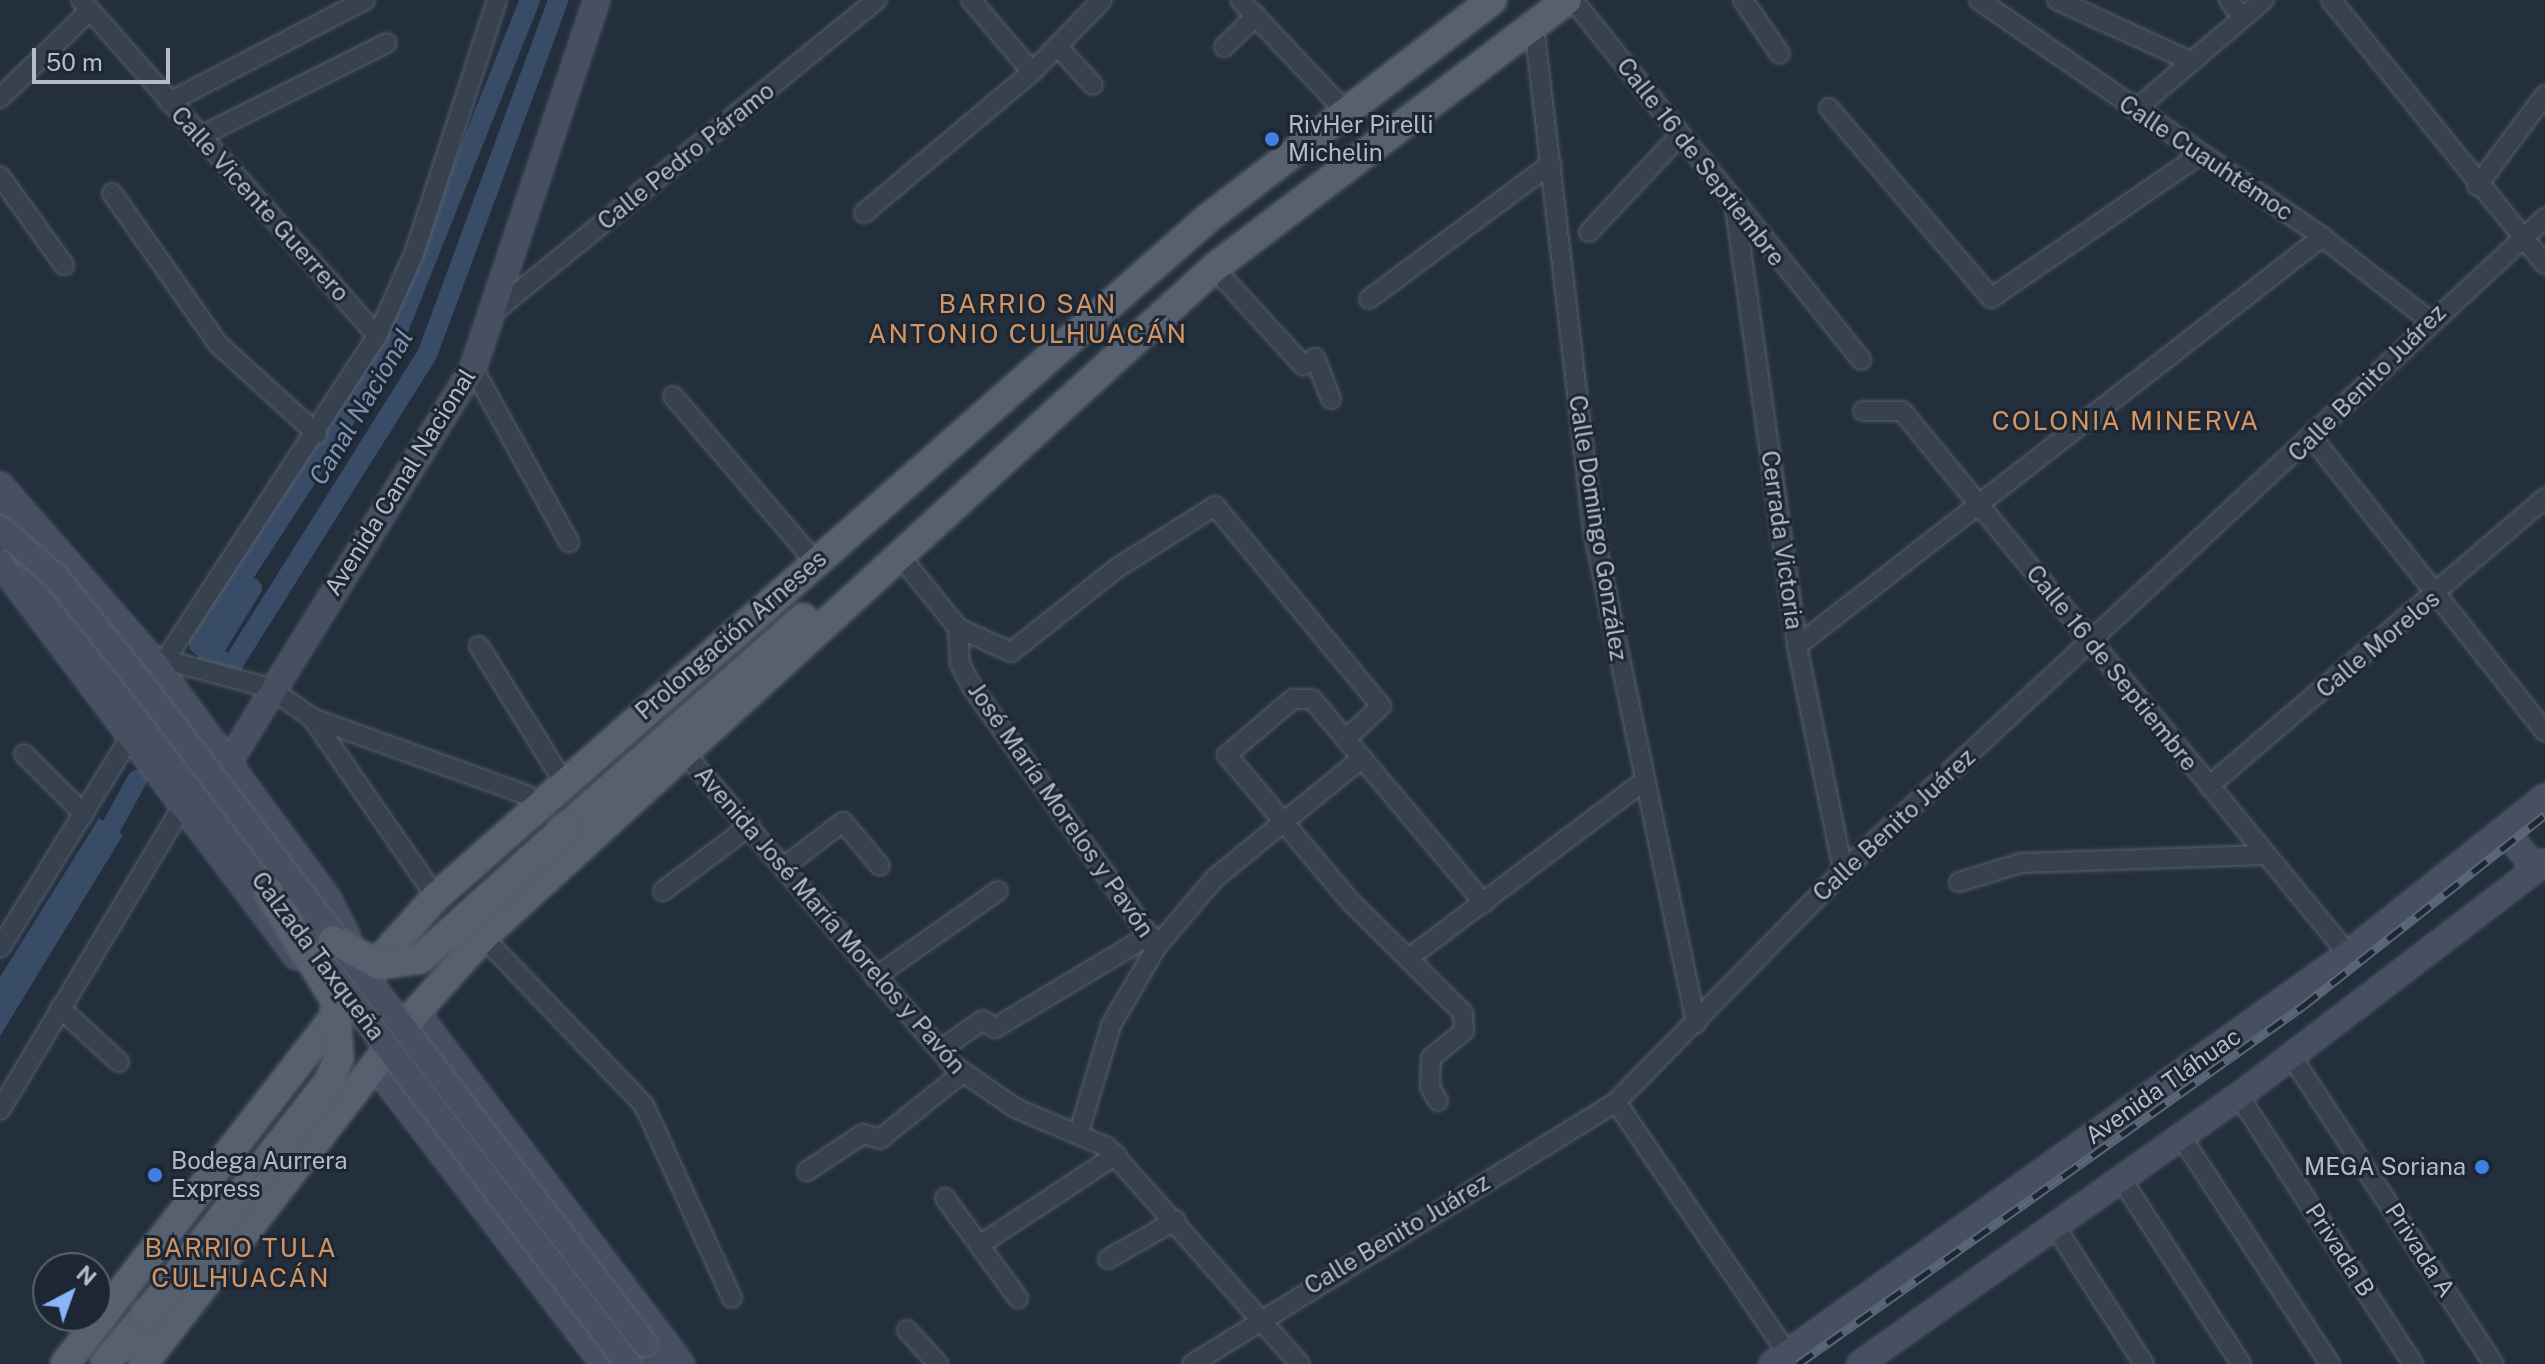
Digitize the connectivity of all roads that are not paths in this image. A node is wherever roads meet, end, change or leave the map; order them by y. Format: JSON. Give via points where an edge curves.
{"nodes":[{"id":1,"x":365,"y":0,"type":"edge"},
{"id":2,"x":497,"y":0,"type":"edge"},
{"id":3,"x":597,"y":0,"type":"edge"},
{"id":4,"x":877,"y":0,"type":"edge"},
{"id":5,"x":971,"y":0,"type":"edge"},
{"id":6,"x":1102,"y":0,"type":"edge"},
{"id":7,"x":1240,"y":0,"type":"edge"},
{"id":8,"x":1492,"y":0,"type":"edge"},
{"id":9,"x":1567,"y":0,"type":"edge"},
{"id":10,"x":1573,"y":0,"type":"edge"},
{"id":11,"x":1743,"y":0,"type":"edge"},
{"id":12,"x":1979,"y":0,"type":"edge"},
{"id":13,"x":2057,"y":0,"type":"edge"},
{"id":14,"x":2229,"y":0,"type":"edge"},
{"id":15,"x":2264,"y":0,"type":"edge"},
{"id":16,"x":2331,"y":0,"type":"edge"},
{"id":17,"x":85,"y":5,"type":"edge"},
{"id":18,"x":1256,"y":16,"type":"junction"},
{"id":19,"x":2242,"y":17,"type":"junction"},
{"id":20,"x":1534,"y":26,"type":"junction"},
{"id":21,"x":387,"y":43,"type":"dead end"},
{"id":22,"x":1057,"y":46,"type":"junction"},
{"id":23,"x":1224,"y":47,"type":"dead end"},
{"id":24,"x":1780,"y":54,"type":"dead end"},
{"id":25,"x":2186,"y":59,"type":"junction"},
{"id":26,"x":1032,"y":72,"type":"junction"},
{"id":27,"x":1093,"y":85,"type":"dead end"},
{"id":28,"x":2545,"y":95,"type":"edge"},
{"id":29,"x":0,"y":98,"type":"edge"},
{"id":30,"x":169,"y":102,"type":"junction"},
{"id":31,"x":1342,"y":108,"type":"junction"},
{"id":32,"x":1829,"y":108,"type":"dead end"},
{"id":33,"x":2135,"y":110,"type":"junction"},
{"id":34,"x":1679,"y":136,"type":"junction"},
{"id":35,"x":199,"y":137,"type":"junction"},
{"id":36,"x":2201,"y":154,"type":"junction"},
{"id":37,"x":1551,"y":164,"type":"junction"},
{"id":38,"x":0,"y":176,"type":"edge"},
{"id":39,"x":2477,"y":186,"type":"junction"},
{"id":40,"x":112,"y":193,"type":"dead end"},
{"id":41,"x":1735,"y":208,"type":"junction"},
{"id":42,"x":864,"y":213,"type":"dead end"},
{"id":43,"x":2545,"y":218,"type":"edge"},
{"id":44,"x":1589,"y":232,"type":"dead end"},
{"id":45,"x":2322,"y":237,"type":"junction"},
{"id":46,"x":2521,"y":237,"type":"junction"},
{"id":47,"x":2545,"y":264,"type":"edge"},
{"id":48,"x":64,"y":265,"type":"dead end"},
{"id":49,"x":1214,"y":268,"type":"junction"},
{"id":50,"x":1369,"y":299,"type":"dead end"},
{"id":51,"x":495,"y":311,"type":"junction"},
{"id":52,"x":2429,"y":320,"type":"junction"},
{"id":53,"x":377,"y":336,"type":"junction"},
{"id":54,"x":1861,"y":360,"type":"dead end"},
{"id":55,"x":473,"y":368,"type":"junction"},
{"id":56,"x":673,"y":396,"type":"dead end"},
{"id":57,"x":1331,"y":399,"type":"dead end"},
{"id":58,"x":1863,"y":411,"type":"dead end"},
{"id":59,"x":317,"y":434,"type":"junction"},
{"id":60,"x":2314,"y":440,"type":"junction"},
{"id":61,"x":0,"y":485,"type":"edge"},
{"id":62,"x":2545,"y":498,"type":"edge"},
{"id":63,"x":1976,"y":501,"type":"junction"},
{"id":64,"x":0,"y":506,"type":"edge"},
{"id":65,"x":0,"y":528,"type":"edge"},
{"id":66,"x":569,"y":542,"type":"dead end"},
{"id":67,"x":897,"y":552,"type":"junction"},
{"id":68,"x":816,"y":563,"type":"junction"},
{"id":69,"x":2,"y":569,"type":"edge"},
{"id":70,"x":869,"y":578,"type":"junction"},
{"id":71,"x":2438,"y":593,"type":"junction"},
{"id":72,"x":958,"y":628,"type":"junction"},
{"id":73,"x":2090,"y":642,"type":"junction"},
{"id":74,"x":479,"y":646,"type":"dead end"},
{"id":75,"x":1797,"y":646,"type":"junction"},
{"id":76,"x":157,"y":658,"type":"junction"},
{"id":77,"x":270,"y":688,"type":"junction"},
{"id":78,"x":312,"y":718,"type":"junction"},
{"id":79,"x":2545,"y":731,"type":"edge"},
{"id":80,"x":1346,"y":739,"type":"junction"},
{"id":81,"x":128,"y":741,"type":"junction"},
{"id":82,"x":682,"y":750,"type":"junction"},
{"id":83,"x":24,"y":754,"type":"dead end"},
{"id":84,"x":1362,"y":758,"type":"junction"},
{"id":85,"x":227,"y":765,"type":"junction"},
{"id":86,"x":563,"y":781,"type":"junction"},
{"id":87,"x":1641,"y":783,"type":"junction"},
{"id":88,"x":2209,"y":786,"type":"junction"},
{"id":89,"x":527,"y":795,"type":"dead end"},
{"id":90,"x":2545,"y":797,"type":"edge"},
{"id":91,"x":181,"y":809,"type":"junction"},
{"id":92,"x":84,"y":814,"type":"junction"},
{"id":93,"x":1281,"y":823,"type":"junction"},
{"id":94,"x":750,"y":826,"type":"junction"},
{"id":95,"x":2504,"y":831,"type":"junction"},
{"id":96,"x":2265,"y":855,"type":"junction"},
{"id":97,"x":2541,"y":865,"type":"edge"},
{"id":98,"x":785,"y":866,"type":"junction"},
{"id":99,"x":880,"y":866,"type":"dead end"},
{"id":100,"x":1843,"y":871,"type":"junction"},
{"id":101,"x":1959,"y":882,"type":"dead end"},
{"id":102,"x":663,"y":891,"type":"dead end"},
{"id":103,"x":998,"y":891,"type":"dead end"},
{"id":104,"x":269,"y":892,"type":"junction"},
{"id":105,"x":436,"y":897,"type":"junction"},
{"id":106,"x":328,"y":899,"type":"junction"},
{"id":107,"x":1484,"y":903,"type":"junction"},
{"id":108,"x":277,"y":932,"type":"junction"},
{"id":109,"x":483,"y":937,"type":"junction"},
{"id":110,"x":333,"y":940,"type":"junction"},
{"id":111,"x":1154,"y":941,"type":"junction"},
{"id":112,"x":0,"y":948,"type":"edge"},
{"id":113,"x":2348,"y":954,"type":"junction"},
{"id":114,"x":1409,"y":958,"type":"junction"},
{"id":115,"x":374,"y":966,"type":"junction"},
{"id":116,"x":875,"y":977,"type":"junction"},
{"id":117,"x":60,"y":1008,"type":"junction"},
{"id":118,"x":416,"y":1012,"type":"junction"},
{"id":119,"x":336,"y":1015,"type":"junction"},
{"id":120,"x":1696,"y":1023,"type":"junction"},
{"id":121,"x":940,"y":1050,"type":"junction"},
{"id":122,"x":2292,"y":1057,"type":"junction"},
{"id":123,"x":119,"y":1062,"type":"dead end"},
{"id":124,"x":375,"y":1066,"type":"junction"},
{"id":125,"x":962,"y":1073,"type":"junction"},
{"id":126,"x":471,"y":1084,"type":"junction"},
{"id":127,"x":2239,"y":1096,"type":"junction"},
{"id":128,"x":1438,"y":1101,"type":"dead end"},
{"id":129,"x":1616,"y":1102,"type":"junction"},
{"id":130,"x":0,"y":1110,"type":"edge"},
{"id":131,"x":424,"y":1129,"type":"junction"},
{"id":132,"x":1079,"y":1132,"type":"junction"},
{"id":133,"x":2182,"y":1138,"type":"junction"},
{"id":134,"x":1116,"y":1155,"type":"junction"},
{"id":135,"x":807,"y":1171,"type":"dead end"},
{"id":136,"x":2122,"y":1180,"type":"junction"},
{"id":137,"x":945,"y":1198,"type":"dead end"},
{"id":138,"x":1176,"y":1220,"type":"junction"},
{"id":139,"x":2056,"y":1228,"type":"junction"},
{"id":140,"x":981,"y":1244,"type":"junction"},
{"id":141,"x":1108,"y":1259,"type":"dead end"},
{"id":142,"x":732,"y":1298,"type":"dead end"},
{"id":143,"x":1018,"y":1298,"type":"dead end"},
{"id":144,"x":1263,"y":1317,"type":"junction"},
{"id":145,"x":907,"y":1330,"type":"dead end"},
{"id":146,"x":652,"y":1354,"type":"edge"},
{"id":147,"x":1780,"y":1359,"type":"edge"},
{"id":148,"x":65,"y":1364,"type":"edge"},
{"id":149,"x":105,"y":1364,"type":"edge"},
{"id":150,"x":143,"y":1364,"type":"edge"},
{"id":151,"x":604,"y":1364,"type":"edge"},
{"id":152,"x":628,"y":1364,"type":"edge"},
{"id":153,"x":681,"y":1364,"type":"edge"},
{"id":154,"x":938,"y":1364,"type":"edge"},
{"id":155,"x":1192,"y":1364,"type":"edge"},
{"id":156,"x":1300,"y":1364,"type":"edge"},
{"id":157,"x":1860,"y":1364,"type":"edge"},
{"id":158,"x":2144,"y":1364,"type":"edge"},
{"id":159,"x":2241,"y":1364,"type":"edge"},
{"id":160,"x":2330,"y":1364,"type":"edge"},
{"id":161,"x":2413,"y":1364,"type":"edge"},
{"id":162,"x":2494,"y":1364,"type":"edge"}],
"edges":[{"from":1,"to":30,"type":"street"},
{"from":2,"to":53,"type":"street","via":[[420,240]]},
{"from":3,"to":51,"type":"main road","name":"Avenida Canal Nacional"},
{"from":4,"to":51,"type":"street","name":"Calle Pedro Páramo"},
{"from":5,"to":26,"type":"street"},
{"from":6,"to":22,"type":"street"},
{"from":7,"to":18,"type":"street"},
{"from":8,"to":31,"type":"main road","name":"Prolongación Arneses"},
{"from":9,"to":20,"type":"main road","name":"Prolongación Arneses"},
{"from":10,"to":34,"type":"street","name":"Calle 16 de Septiembre"},
{"from":11,"to":24,"type":"street"},
{"from":12,"to":33,"type":"street","name":"Calle Cuauhtémoc"},
{"from":13,"to":25,"type":"street"},
{"from":14,"to":19,"type":"street"},
{"from":15,"to":19,"type":"street"},
{"from":16,"to":39,"type":"street"},
{"from":17,"to":29,"type":"street"},
{"from":17,"to":30,"type":"street","name":"Calle Vicente Guerrero"},
{"from":18,"to":23,"type":"street"},
{"from":18,"to":31,"type":"street"},
{"from":19,"to":25,"type":"street"},
{"from":20,"to":37,"type":"street","name":"Calle Domingo González"},
{"from":20,"to":49,"type":"main road","name":"Prolongación Arneses"},
{"from":21,"to":35,"type":"street"},
{"from":22,"to":26,"type":"street"},
{"from":22,"to":27,"type":"street"},
{"from":25,"to":33,"type":"street"},
{"from":26,"to":42,"type":"street"},
{"from":28,"to":39,"type":"street"},
{"from":30,"to":35,"type":"street","name":"Calle Vicente Guerrero"},
{"from":31,"to":68,"type":"main road","name":"Prolongación Arneses"},
{"from":32,"to":36,"type":"street","via":[[1991,298]]},
{"from":33,"to":36,"type":"street","name":"Calle Cuauhtémoc"},
{"from":34,"to":41,"type":"street","name":"Calle 16 de Septiembre"},
{"from":34,"to":44,"type":"street"},
{"from":35,"to":53,"type":"street","name":"Calle Vicente Guerrero"},
{"from":36,"to":45,"type":"street","name":"Calle Cuauhtémoc"},
{"from":37,"to":50,"type":"street"},
{"from":37,"to":87,"type":"street","name":"Calle Domingo González","via":[[1593,529]]},
{"from":38,"to":48,"type":"street"},
{"from":39,"to":46,"type":"street"},
{"from":40,"to":59,"type":"street","via":[[218,344]]},
{"from":41,"to":54,"type":"street","name":"Calle 16 de Septiembre"},
{"from":41,"to":75,"type":"street","name":"Cerrada Victoria"},
{"from":43,"to":46,"type":"street","name":"Calle Benito Juárez"},
{"from":45,"to":52,"type":"street","name":"Calle Cuauhtémoc"},
{"from":45,"to":63,"type":"street"},
{"from":46,"to":47,"type":"street"},
{"from":46,"to":52,"type":"street","name":"Calle Benito Juárez"},
{"from":49,"to":57,"type":"street","via":[[1303,365],[1315,358]]},
{"from":49,"to":67,"type":"main road","name":"Prolongación Arneses"},
{"from":51,"to":55,"type":"main road","name":"Avenida Canal Nacional"},
{"from":52,"to":60,"type":"street","name":"Calle Benito Juárez"},
{"from":53,"to":59,"type":"street"},
{"from":55,"to":66,"type":"street"},
{"from":55,"to":77,"type":"main road","name":"Avenida Canal Nacional"},
{"from":56,"to":68,"type":"street"},
{"from":58,"to":63,"type":"street","name":"Calle 16 de Septiembre","via":[[1902,411]]},
{"from":59,"to":76,"type":"street"},
{"from":60,"to":71,"type":"street"},
{"from":60,"to":73,"type":"street","name":"Calle Benito Juárez"},
{"from":61,"to":76,"type":"main road","name":"Calzada Taxqueña"},
{"from":62,"to":71,"type":"street","name":"Calle Morelos"},
{"from":63,"to":73,"type":"street","name":"Calle 16 de Septiembre"},
{"from":63,"to":75,"type":"street"},
{"from":64,"to":104,"type":"main road","name":"Calzada Taxqueña","via":[[38,585]]},
{"from":65,"to":110,"type":"main road","name":"Calzada Taxqueña","bridge":true,"via":[[66,589]]},
{"from":67,"to":70,"type":"main road","name":"Prolongación Arneses"},
{"from":67,"to":72,"type":"street"},
{"from":68,"to":86,"type":"main road","name":"Prolongación Arneses"},
{"from":69,"to":81,"type":"main road","name":"Calzada Taxqueña"},
{"from":70,"to":82,"type":"main road","name":"Prolongación Arneses"},
{"from":70,"to":110,"type":"main road","bridge":true,"via":[[764,646],[420,959],[379,965]]},
{"from":71,"to":79,"type":"street"},
{"from":71,"to":88,"type":"street","name":"Calle Morelos"},
{"from":72,"to":80,"type":"street","via":[[1011,652],[1117,568],[1215,506],[1381,706]]},
{"from":72,"to":111,"type":"street","name":"José María Morelos y Pavón","via":[[960,664],[972,687]]},
{"from":73,"to":88,"type":"street","name":"Calle 16 de Septiembre"},
{"from":73,"to":100,"type":"street","name":"Calle Benito Juárez"},
{"from":74,"to":86,"type":"street"},
{"from":75,"to":100,"type":"street","name":"Cerrada Victoria"},
{"from":76,"to":77,"type":"street"},
{"from":76,"to":85,"type":"main road","name":"Calzada Taxqueña"},
{"from":77,"to":78,"type":"street"},
{"from":77,"to":85,"type":"main road","name":"Avenida Canal Nacional"},
{"from":78,"to":89,"type":"street"},
{"from":78,"to":105,"type":"street"},
{"from":80,"to":84,"type":"street"},
{"from":80,"to":93,"type":"street","via":[[1302,695],[1227,755]]},
{"from":81,"to":91,"type":"main road","name":"Calzada Taxqueña"},
{"from":81,"to":92,"type":"street"},
{"from":82,"to":94,"type":"street","name":"Avenida José María Morelos y Pavón"},
{"from":82,"to":109,"type":"main road","name":"Prolongación Arneses"},
{"from":83,"to":92,"type":"street"},
{"from":84,"to":93,"type":"street"},
{"from":84,"to":107,"type":"street"},
{"from":85,"to":106,"type":"main road","name":"Calzada Taxqueña"},
{"from":86,"to":105,"type":"main road","name":"Prolongación Arneses"},
{"from":87,"to":107,"type":"street"},
{"from":87,"to":120,"type":"street","name":"Calle Domingo González"},
{"from":88,"to":96,"type":"street","name":"Calle 16 de Septiembre"},
{"from":90,"to":95,"type":"main road","name":"Avenida Tláhuac"},
{"from":91,"to":108,"type":"main road","name":"Calzada Taxqueña"},
{"from":91,"to":117,"type":"street"},
{"from":92,"to":112,"type":"street"},
{"from":93,"to":111,"type":"street","via":[[1215,878]]},
{"from":93,"to":114,"type":"street"},
{"from":94,"to":98,"type":"street","name":"Avenida José María Morelos y Pavón"},
{"from":94,"to":102,"type":"street"},
{"from":95,"to":97,"type":"main road"},
{"from":95,"to":113,"type":"main road","name":"Avenida Tláhuac"},
{"from":96,"to":101,"type":"street","via":[[2021,863]]},
{"from":96,"to":113,"type":"street","name":"Calle 16 de Septiembre"},
{"from":97,"to":122,"type":"main road"},
{"from":98,"to":99,"type":"street","via":[[843,822]]},
{"from":98,"to":116,"type":"street","name":"Avenida José María Morelos y Pavón"},
{"from":100,"to":120,"type":"street","name":"Calle Benito Juárez"},
{"from":103,"to":116,"type":"street"},
{"from":104,"to":149,"type":"main road","bridge":true,"via":[[335,1000],[339,1058],[329,1081]]},
{"from":104,"to":152,"type":"main road","name":"Calzada Taxqueña","bridge":true},
{"from":105,"to":115,"type":"main road","name":"Prolongación Arneses"},
{"from":106,"to":108,"type":"main road","via":[[312,932]]},
{"from":106,"to":115,"type":"main road","name":"Calzada Taxqueña","via":[[347,936],[346,965],[356,973]]},
{"from":107,"to":114,"type":"street"},
{"from":108,"to":119,"type":"main road","name":"Calzada Taxqueña"},
{"from":109,"to":118,"type":"main road","name":"Prolongación Arneses"},
{"from":109,"to":142,"type":"street","via":[[644,1105]]},
{"from":110,"to":146,"type":"main road","name":"Calzada Taxqueña","bridge":true},
{"from":111,"to":121,"type":"street","via":[[995,1028],[983,1020]]},
{"from":111,"to":132,"type":"street","via":[[1111,1025]]},
{"from":113,"to":147,"type":"main road","name":"Avenida Tláhuac"},
{"from":114,"to":128,"type":"street","via":[[1465,1022],[1431,1058],[1430,1087]]},
{"from":115,"to":119,"type":"main road","name":"Prolongación Arneses"},
{"from":116,"to":121,"type":"street","name":"Avenida José María Morelos y Pavón"},
{"from":117,"to":123,"type":"street"},
{"from":117,"to":130,"type":"street"},
{"from":118,"to":124,"type":"main road","name":"Prolongación Arneses"},
{"from":118,"to":126,"type":"main road","name":"Calzada Taxqueña"},
{"from":119,"to":148,"type":"main road","name":"Prolongación Arneses"},
{"from":120,"to":129,"type":"street","name":"Calle Benito Juárez"},
{"from":121,"to":125,"type":"street","name":"Avenida José María Morelos y Pavón"},
{"from":122,"to":127,"type":"main road"},
{"from":122,"to":162,"type":"street","name":"Privada A"},
{"from":124,"to":131,"type":"main road","name":"Calzada Taxqueña"},
{"from":124,"to":150,"type":"main road","name":"Prolongación Arneses"},
{"from":125,"to":132,"type":"street","name":"Avenida José María Morelos y Pavón","via":[[1015,1108]]},
{"from":125,"to":135,"type":"street","via":[[880,1139],[863,1134]]},
{"from":126,"to":131,"type":"main road","via":[[446,1077],[429,1084],[417,1105]]},
{"from":126,"to":153,"type":"main road","name":"Calzada Taxqueña"},
{"from":127,"to":133,"type":"main road"},
{"from":127,"to":161,"type":"street","name":"Privada B"},
{"from":129,"to":144,"type":"street","name":"Calle Benito Juárez"},
{"from":129,"to":147,"type":"street"},
{"from":131,"to":151,"type":"main road","name":"Calzada Taxqueña"},
{"from":132,"to":134,"type":"street","name":"Avenida José María Morelos y Pavón"},
{"from":133,"to":136,"type":"main road"},
{"from":133,"to":160,"type":"street"},
{"from":134,"to":138,"type":"street","name":"Avenida José María Morelos y Pavón"},
{"from":134,"to":140,"type":"street"},
{"from":136,"to":139,"type":"main road"},
{"from":136,"to":159,"type":"street"},
{"from":137,"to":140,"type":"street"},
{"from":138,"to":141,"type":"street"},
{"from":138,"to":144,"type":"street","name":"Avenida José María Morelos y Pavón"},
{"from":139,"to":157,"type":"main road"},
{"from":139,"to":158,"type":"street"},
{"from":140,"to":143,"type":"street"},
{"from":144,"to":155,"type":"street","name":"Calle Benito Juárez"},
{"from":144,"to":156,"type":"street","name":"Avenida José María Morelos y Pavón"},
{"from":145,"to":154,"type":"street"}]}
